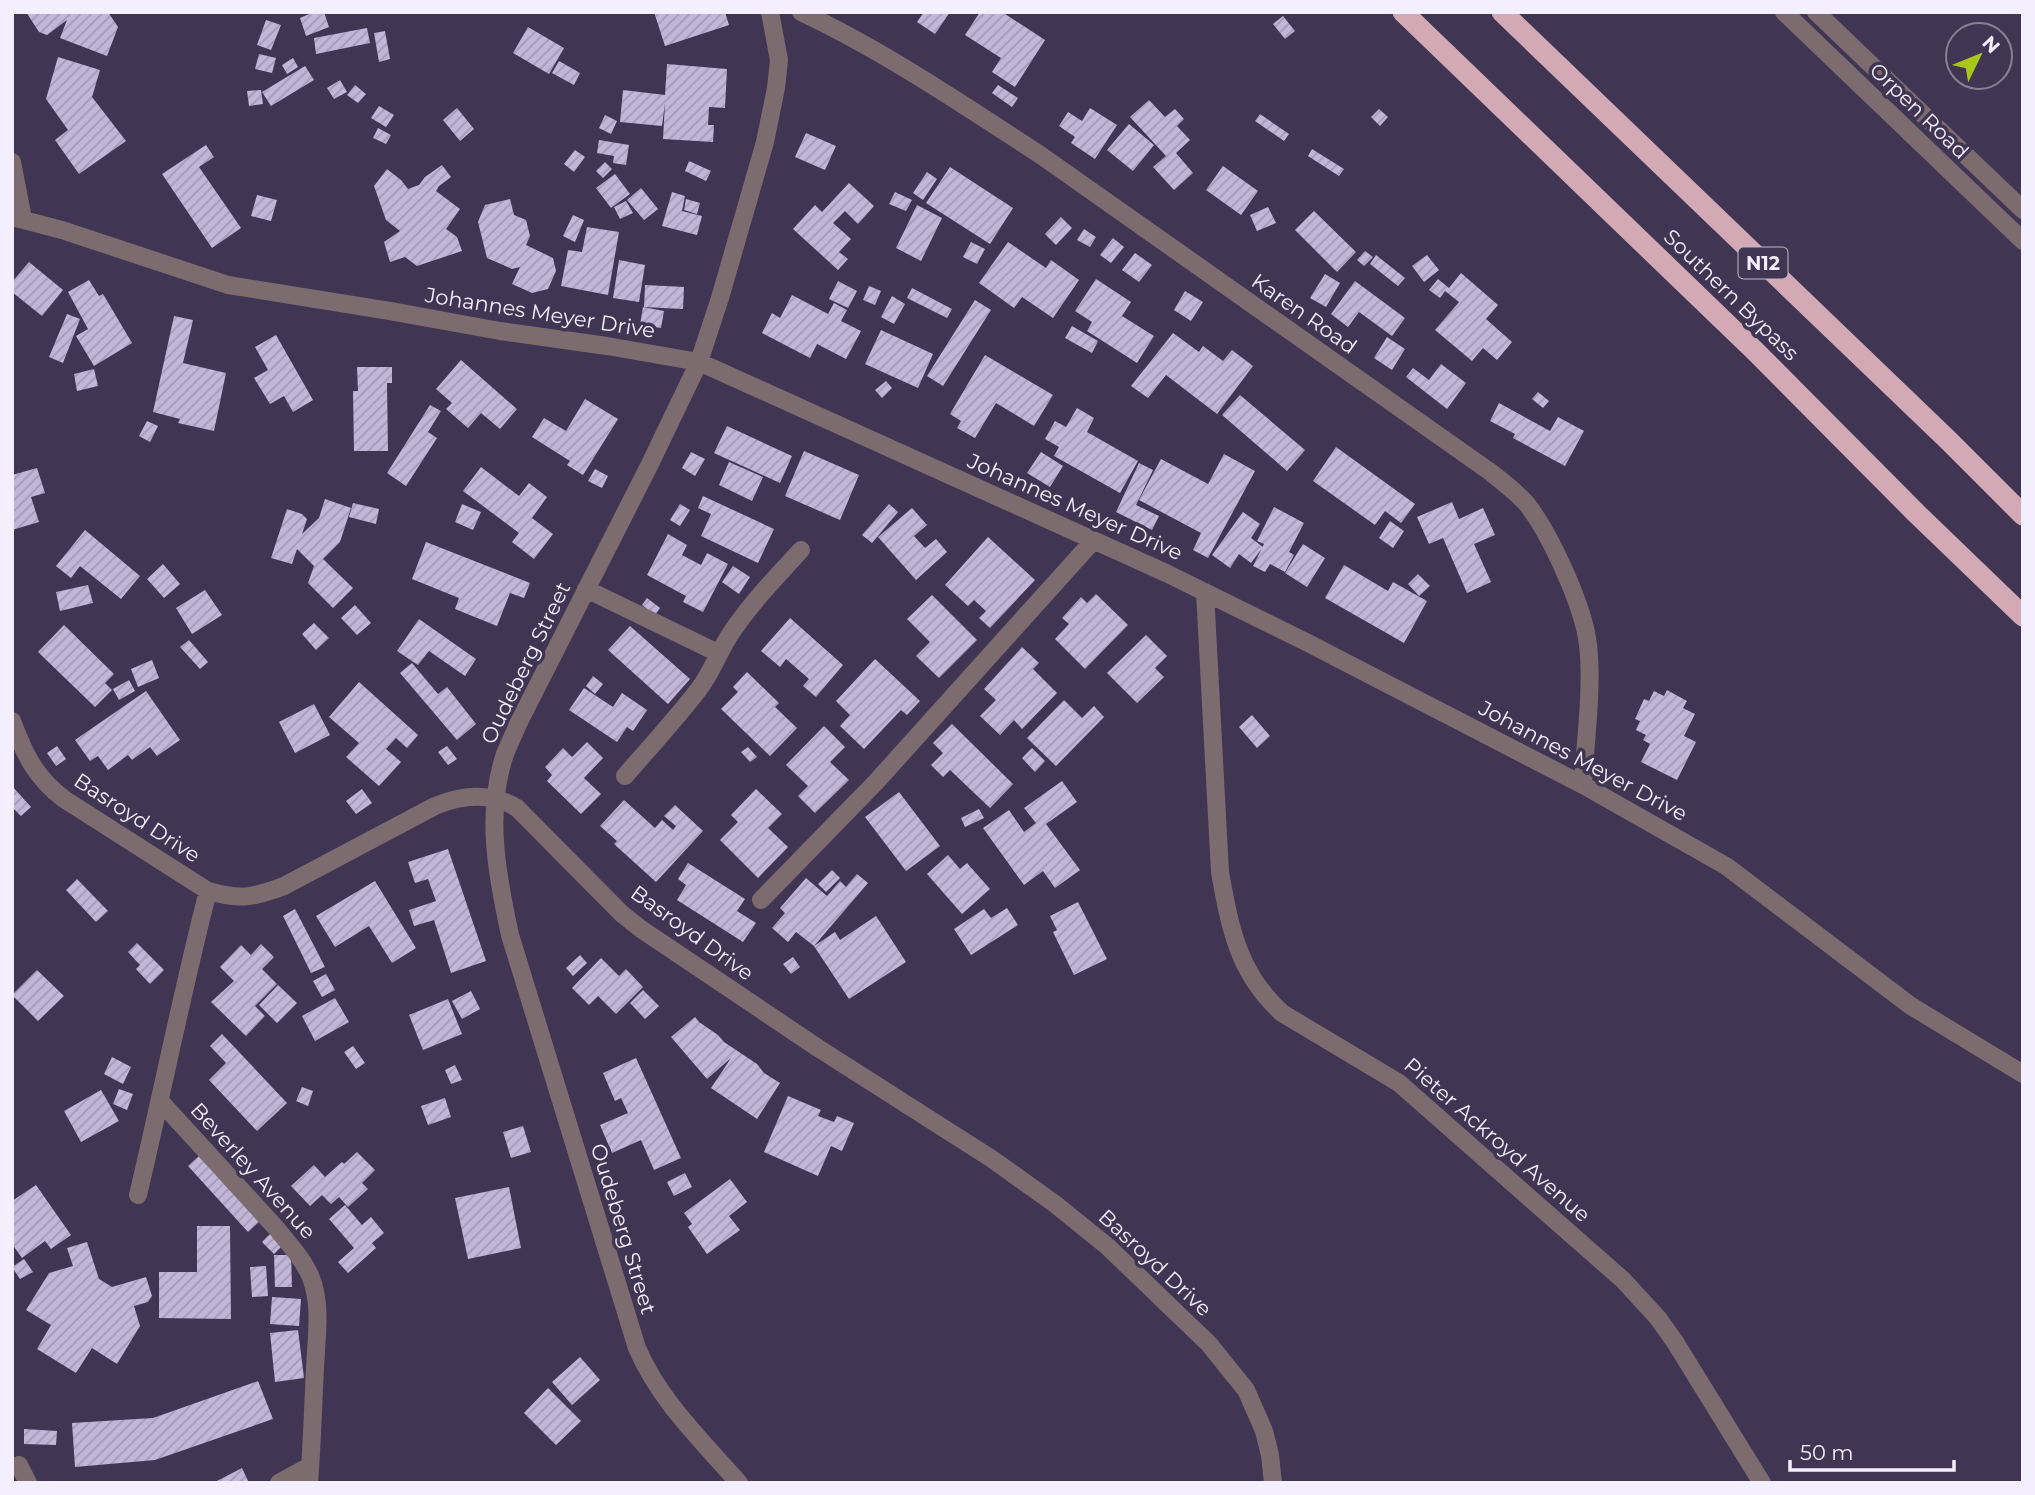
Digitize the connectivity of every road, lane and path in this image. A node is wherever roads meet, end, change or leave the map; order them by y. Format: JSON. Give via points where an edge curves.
{"nodes":[{"id":1,"x":771,"y":12,"type":"edge"},
{"id":2,"x":800,"y":12,"type":"edge"},
{"id":3,"x":1403,"y":12,"type":"edge"},
{"id":4,"x":1502,"y":12,"type":"edge"},
{"id":5,"x":1784,"y":12,"type":"edge"},
{"id":6,"x":1816,"y":12,"type":"edge"},
{"id":7,"x":12,"y":162,"type":"edge"},
{"id":8,"x":2023,"y":211,"type":"edge"},
{"id":9,"x":17,"y":218,"type":"edge"},
{"id":10,"x":2023,"y":241,"type":"edge"},
{"id":11,"x":699,"y":362,"type":"junction"},
{"id":12,"x":2023,"y":515,"type":"edge"},
{"id":13,"x":1093,"y":541,"type":"junction"},
{"id":14,"x":801,"y":550,"type":"dead end"},
{"id":15,"x":586,"y":589,"type":"junction"},
{"id":16,"x":1205,"y":592,"type":"junction"},
{"id":17,"x":2023,"y":616,"type":"edge"},
{"id":18,"x":718,"y":653,"type":"junction"},
{"id":19,"x":12,"y":721,"type":"edge"},
{"id":20,"x":625,"y":776,"type":"dead end"},
{"id":21,"x":1583,"y":785,"type":"junction"},
{"id":22,"x":496,"y":799,"type":"junction"},
{"id":23,"x":208,"y":891,"type":"junction"},
{"id":24,"x":761,"y":900,"type":"dead end"},
{"id":25,"x":2023,"y":1074,"type":"edge"},
{"id":26,"x":160,"y":1101,"type":"junction"},
{"id":27,"x":138,"y":1195,"type":"dead end"},
{"id":28,"x":19,"y":1465,"type":"dead end"},
{"id":29,"x":310,"y":1475,"type":"edge"},
{"id":30,"x":28,"y":1483,"type":"edge"},
{"id":31,"x":279,"y":1483,"type":"edge"},
{"id":32,"x":739,"y":1483,"type":"edge"},
{"id":33,"x":1273,"y":1483,"type":"edge"},
{"id":34,"x":1762,"y":1483,"type":"edge"}],
"edges":[{"from":1,"to":11,"type":"street","name":"Oudeberg Street","via":[[779,60],[768,128]]},
{"from":2,"to":21,"type":"street","name":"Karen Road","via":[[844,33],[1039,154],[1489,471],[1524,501],[1556,555],[1586,632],[1589,670]]},
{"from":3,"to":17,"type":"highway","name":"Southern Bypass"},
{"from":4,"to":12,"type":"highway","number":"N12"},
{"from":5,"to":10,"type":"street","name":"Orpen Road"},
{"from":6,"to":8,"type":"street","name":"Orpen Road"},
{"from":7,"to":9,"type":"street"},
{"from":9,"to":11,"type":"street","name":"Johannes Meyer Drive","via":[[228,285]]},
{"from":11,"to":13,"type":"street","name":"Johannes Meyer Drive"},
{"from":11,"to":15,"type":"street","name":"Oudeberg Street"},
{"from":13,"to":16,"type":"street","name":"Johannes Meyer Drive"},
{"from":13,"to":24,"type":"street","via":[[876,782]]},
{"from":14,"to":18,"type":"street"},
{"from":15,"to":18,"type":"street"},
{"from":15,"to":22,"type":"street","name":"Oudeberg Street","via":[[505,754]]},
{"from":16,"to":21,"type":"street","name":"Johannes Meyer Drive"},
{"from":16,"to":34,"type":"street","name":"Pieter Ackroyd Avenue","via":[[1220,872],[1237,949],[1252,979],[1282,1013],[1399,1083],[1623,1280],[1675,1342]]},
{"from":18,"to":20,"type":"street","via":[[699,689]]},
{"from":19,"to":23,"type":"street","name":"Basroyd Drive","via":[[32,766],[49,788]]},
{"from":21,"to":25,"type":"street","name":"Johannes Meyer Drive","via":[[1726,866],[1911,1006]]},
{"from":22,"to":23,"type":"street","name":"Basroyd Drive","via":[[463,797],[435,806],[259,895],[231,897]]},
{"from":22,"to":32,"type":"street","name":"Oudeberg Street","via":[[496,857],[510,934],[637,1348],[652,1380]]},
{"from":22,"to":33,"type":"street","name":"Basroyd Drive","via":[[526,815],[641,929],[992,1159],[1107,1246],[1238,1378],[1264,1431]]},
{"from":23,"to":26,"type":"street","name":"Beverley Avenue"},
{"from":26,"to":27,"type":"street","name":"Beverley Avenue"},
{"from":26,"to":29,"type":"street","name":"Beverley Avenue","via":[[277,1229],[311,1276],[317,1327]]},
{"from":28,"to":30,"type":"street"},
{"from":29,"to":31,"type":"street"}]}
